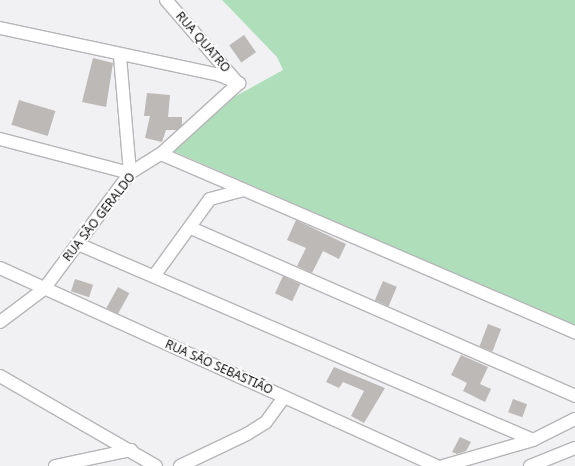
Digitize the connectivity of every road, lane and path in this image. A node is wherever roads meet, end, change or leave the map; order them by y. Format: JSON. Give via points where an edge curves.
{"nodes":[{"id":1,"x":166,"y":0,"type":"edge"},
{"id":2,"x":0,"y":28,"type":"edge"},
{"id":3,"x":120,"y":56,"type":"junction"},
{"id":4,"x":238,"y":83,"type":"junction"},
{"id":5,"x":0,"y":139,"type":"edge"},
{"id":6,"x":162,"y":154,"type":"junction"},
{"id":7,"x":130,"y":173,"type":"junction"},
{"id":8,"x":244,"y":190,"type":"junction"},
{"id":9,"x":191,"y":228,"type":"junction"},
{"id":10,"x":78,"y":244,"type":"junction"},
{"id":11,"x":0,"y":268,"type":"edge"},
{"id":12,"x":154,"y":276,"type":"junction"},
{"id":13,"x":44,"y":289,"type":"junction"},
{"id":14,"x":0,"y":322,"type":"edge"},
{"id":15,"x":575,"y":332,"type":"edge"},
{"id":16,"x":0,"y":376,"type":"edge"},
{"id":17,"x":575,"y":396,"type":"edge"},
{"id":18,"x":284,"y":397,"type":"junction"},
{"id":19,"x":575,"y":419,"type":"edge"},
{"id":20,"x":533,"y":440,"type":"junction"},
{"id":21,"x":575,"y":448,"type":"edge"},
{"id":22,"x":131,"y":450,"type":"junction"},
{"id":23,"x":55,"y":466,"type":"edge"},
{"id":24,"x":156,"y":466,"type":"edge"},
{"id":25,"x":180,"y":466,"type":"edge"},
{"id":26,"x":437,"y":466,"type":"edge"},
{"id":27,"x":443,"y":466,"type":"edge"},
{"id":28,"x":530,"y":466,"type":"edge"}],
"edges":[{"from":1,"to":4,"type":"street","name":"RUA QUATRO"},
{"from":2,"to":3,"type":"street"},
{"from":3,"to":4,"type":"street","via":[[219,75]]},
{"from":3,"to":7,"type":"street"},
{"from":4,"to":6,"type":"street","name":"RUA SÃO GERALDO"},
{"from":5,"to":7,"type":"street"},
{"from":6,"to":7,"type":"street","name":"RUA SÃO GERALDO"},
{"from":6,"to":8,"type":"street"},
{"from":7,"to":10,"type":"street","name":"RUA SÃO GERALDO"},
{"from":8,"to":9,"type":"street","via":[[210,199]]},
{"from":8,"to":15,"type":"street"},
{"from":9,"to":12,"type":"street"},
{"from":9,"to":17,"type":"street"},
{"from":10,"to":12,"type":"street"},
{"from":10,"to":13,"type":"street","name":"RUA SÃO GERALDO"},
{"from":11,"to":13,"type":"street","name":"RUA SÃO SEBASTIÃO"},
{"from":12,"to":20,"type":"street"},
{"from":13,"to":14,"type":"street","name":"RUA SÃO GERALDO"},
{"from":13,"to":18,"type":"street","name":"RUA SÃO SEBASTIÃO"},
{"from":16,"to":22,"type":"street"},
{"from":18,"to":25,"type":"street","via":[[266,422],[247,434]]},
{"from":18,"to":26,"type":"street","name":"RUA SÃO SEBASTIÃO"},
{"from":19,"to":20,"type":"street"},
{"from":20,"to":27,"type":"street"},
{"from":21,"to":28,"type":"street"},
{"from":22,"to":23,"type":"street"},
{"from":22,"to":24,"type":"street"}]}
